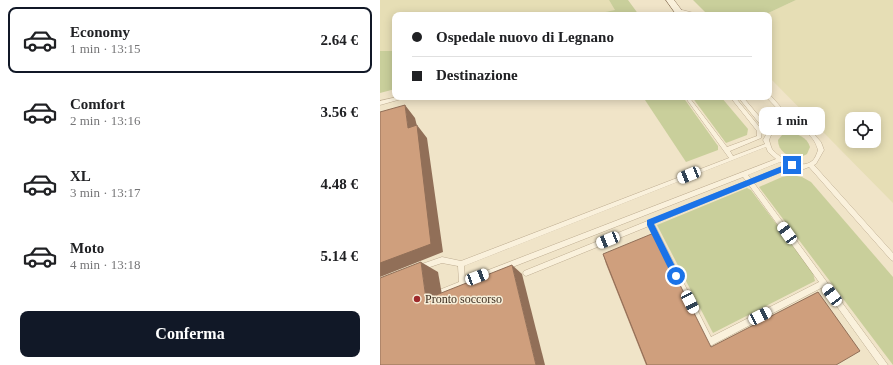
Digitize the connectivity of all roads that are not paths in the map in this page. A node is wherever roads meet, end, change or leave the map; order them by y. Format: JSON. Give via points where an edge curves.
{"nodes":[{"id":1,"x":670,"y":0,"type":"edge"},
{"id":2,"x":679,"y":12,"type":"joint"},
{"id":3,"x":688,"y":12,"type":"edge"},
{"id":4,"x":393,"y":100,"type":"edge"},
{"id":5,"x":689,"y":100,"type":"edge"},
{"id":6,"x":734,"y":100,"type":"edge"},
{"id":7,"x":738,"y":100,"type":"edge"},
{"id":8,"x":742,"y":100,"type":"edge"},
{"id":9,"x":772,"y":100,"type":"edge"},
{"id":10,"x":380,"y":104,"type":"edge"},
{"id":11,"x":795,"y":125,"type":"junction"},
{"id":12,"x":768,"y":133,"type":"junction"},
{"id":13,"x":767,"y":145,"type":"junction"},
{"id":14,"x":726,"y":150,"type":"junction"},
{"id":15,"x":732,"y":158,"type":"junction"},
{"id":16,"x":780,"y":160,"type":"junction"},
{"id":17,"x":810,"y":164,"type":"junction"},
{"id":18,"x":792,"y":165,"type":"junction"},
{"id":19,"x":744,"y":174,"type":"junction"},
{"id":20,"x":750,"y":183,"type":"junction"},
{"id":21,"x":650,"y":223,"type":"junction"},
{"id":22,"x":893,"y":258,"type":"edge"},
{"id":23,"x":461,"y":264,"type":"junction"},
{"id":24,"x":412,"y":271,"type":"edge"},
{"id":25,"x":526,"y":273,"type":"dead end"},
{"id":26,"x":462,"y":283,"type":"junction"},
{"id":27,"x":824,"y":283,"type":"junction"},
{"id":28,"x":441,"y":292,"type":"edge"},
{"id":29,"x":884,"y":365,"type":"edge"}],
"edges":[{"from":1,"to":2,"type":"street"},
{"from":2,"to":3,"type":"lane"},
{"from":4,"to":10,"type":"lane"},
{"from":5,"to":14,"type":"lane"},
{"from":6,"to":14,"type":"lane","via":[[760,131],[759,137]]},
{"from":7,"to":12,"type":"lane"},
{"from":8,"to":12,"type":"lane"},
{"from":9,"to":11,"type":"lane"},
{"from":11,"to":12,"type":"lane","via":[[777,126]]},
{"from":11,"to":17,"type":"lane","via":[[810,132],[819,144],[820,156]]},
{"from":12,"to":13,"type":"lane"},
{"from":13,"to":15,"type":"lane"},
{"from":13,"to":16,"type":"lane"},
{"from":14,"to":15,"type":"lane"},
{"from":15,"to":23,"type":"lane"},
{"from":16,"to":18,"type":"lane"},
{"from":16,"to":19,"type":"lane"},
{"from":17,"to":18,"type":"lane"},
{"from":17,"to":22,"type":"lane"},
{"from":18,"to":20,"type":"lane"},
{"from":19,"to":20,"type":"lane"},
{"from":19,"to":26,"type":"lane"},
{"from":20,"to":21,"type":"lane"},
{"from":20,"to":27,"type":"lane"},
{"from":21,"to":25,"type":"lane"},
{"from":21,"to":27,"type":"lane","via":[[710,342]]},
{"from":23,"to":24,"type":"lane","via":[[442,260]]},
{"from":23,"to":26,"type":"lane"},
{"from":26,"to":28,"type":"lane"},
{"from":27,"to":29,"type":"lane"}]}
